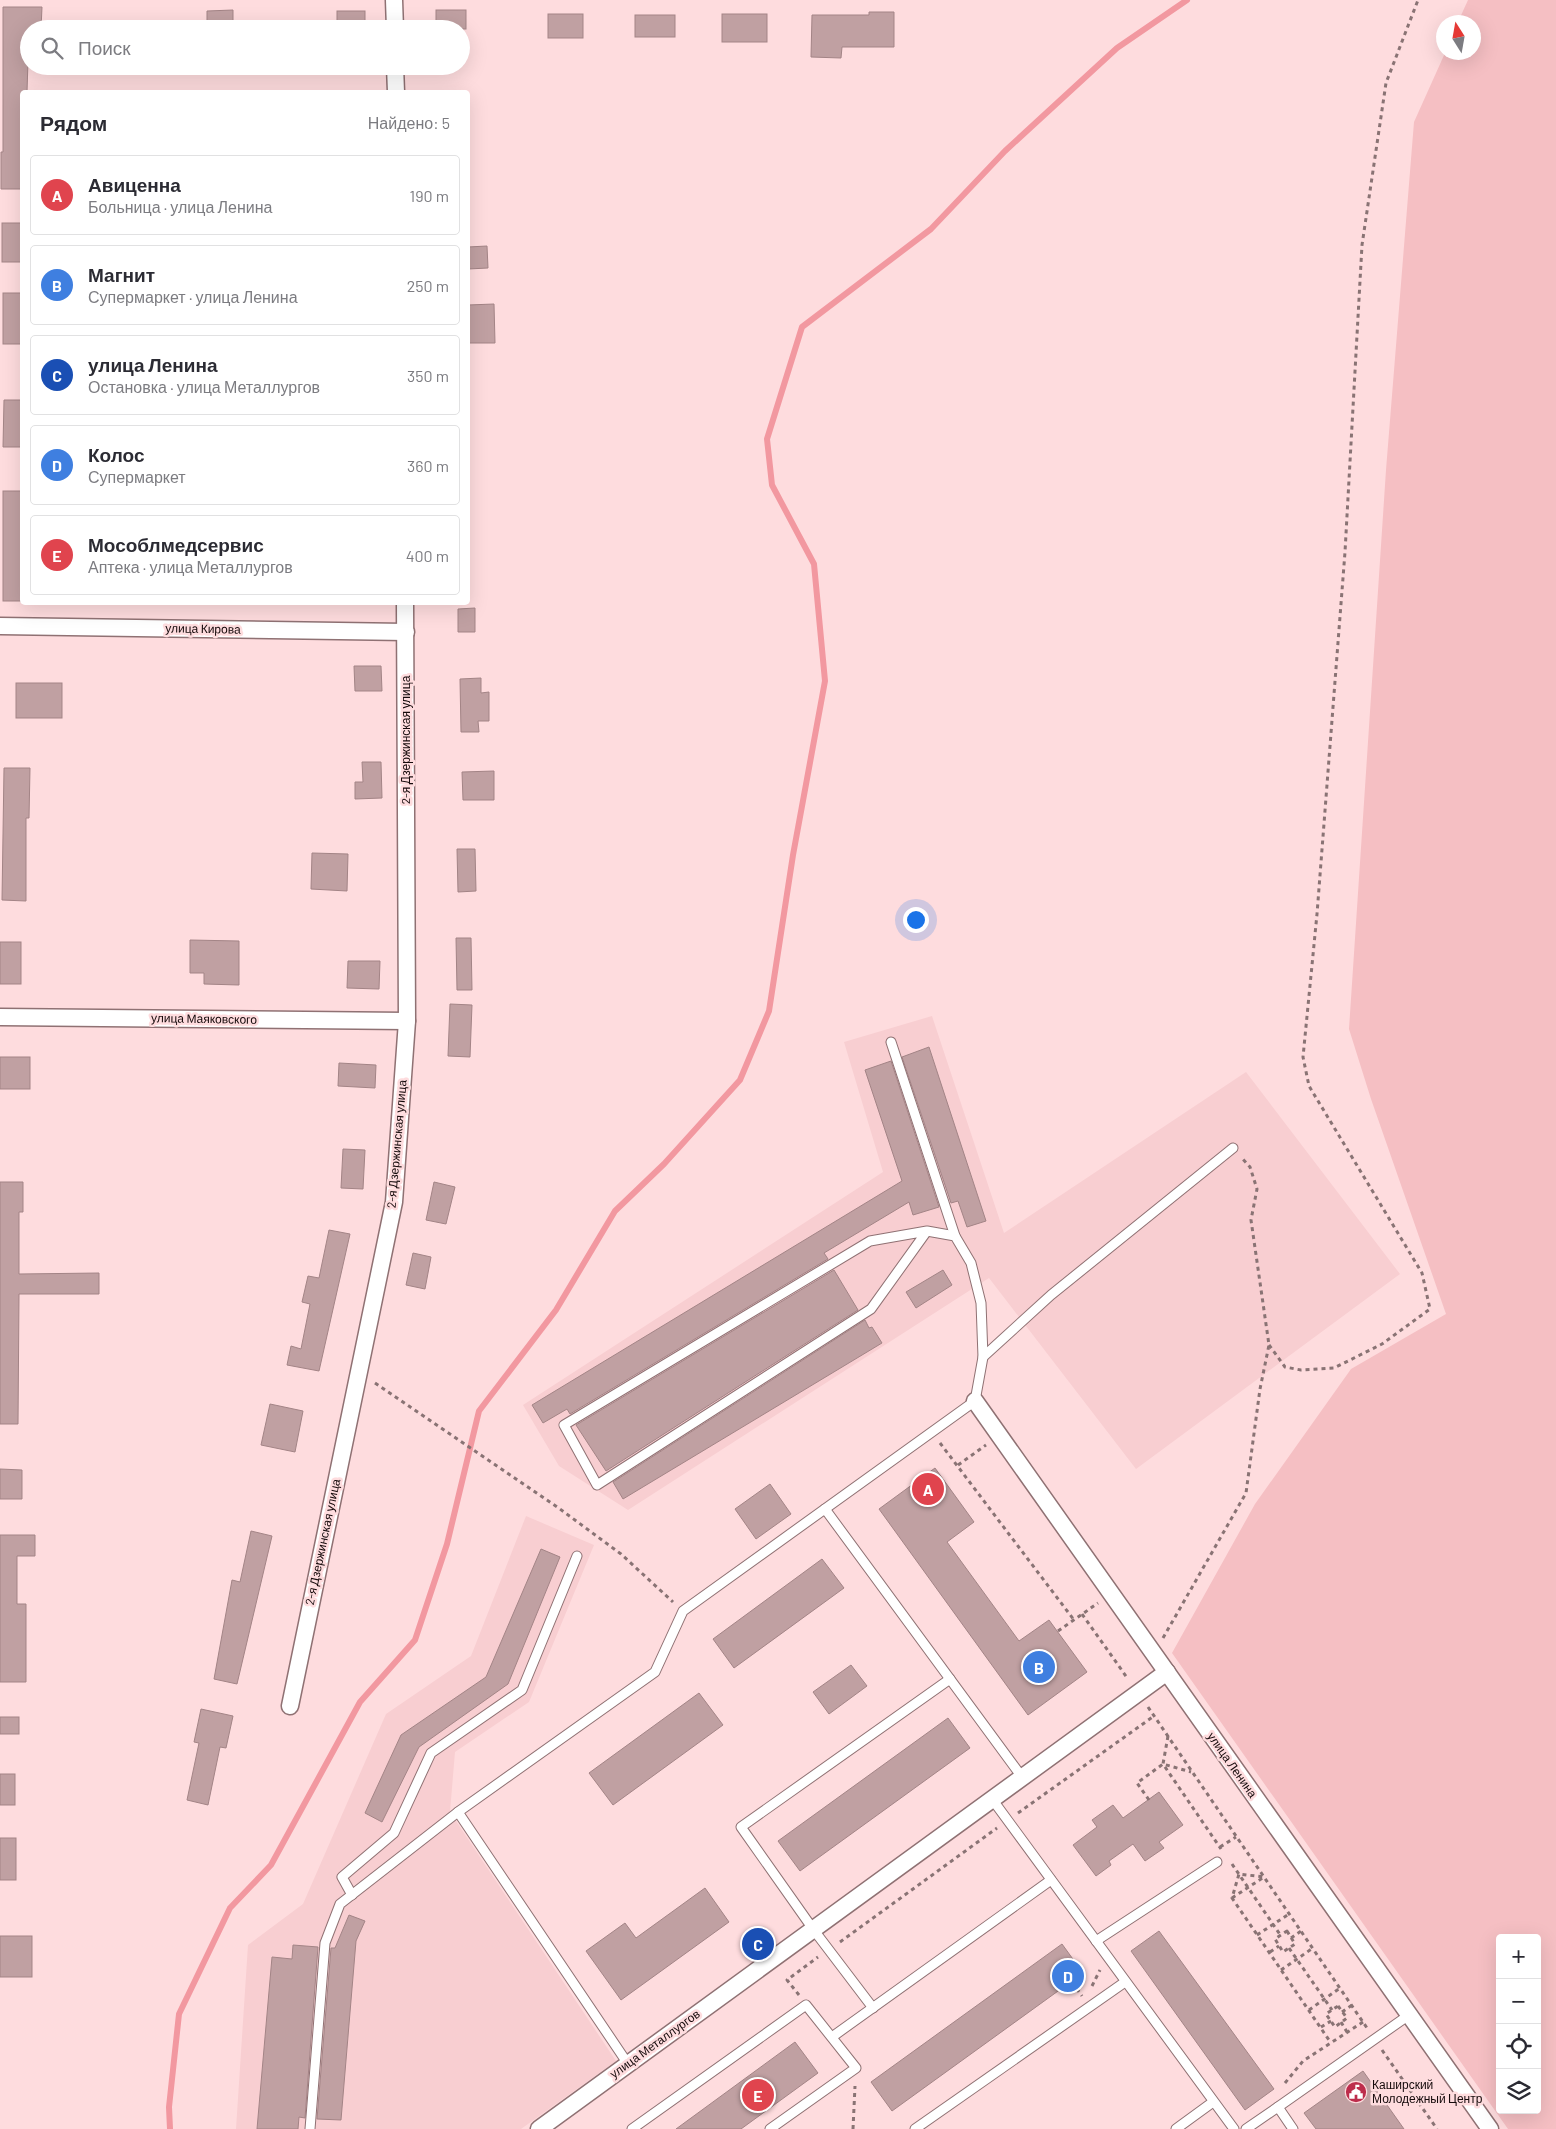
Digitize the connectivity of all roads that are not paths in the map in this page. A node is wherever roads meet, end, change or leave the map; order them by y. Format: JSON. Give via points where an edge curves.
{"nodes":[{"id":1,"x":394,"y":0,"type":"edge"},
{"id":2,"x":394,"y":20,"type":"edge"},
{"id":3,"x":395,"y":75,"type":"edge"},
{"id":4,"x":396,"y":90,"type":"edge"},
{"id":5,"x":405,"y":605,"type":"edge"},
{"id":6,"x":0,"y":626,"type":"edge"},
{"id":7,"x":406,"y":632,"type":"junction"},
{"id":8,"x":0,"y":1016,"type":"edge"},
{"id":9,"x":407,"y":1021,"type":"junction"},
{"id":10,"x":891,"y":1042,"type":"dead end"},
{"id":11,"x":1233,"y":1148,"type":"road end"},
{"id":12,"x":928,"y":1231,"type":"junction"},
{"id":13,"x":955,"y":1236,"type":"junction"},
{"id":14,"x":983,"y":1357,"type":"junction"},
{"id":15,"x":975,"y":1401,"type":"junction"},
{"id":16,"x":825,"y":1509,"type":"junction"},
{"id":17,"x":577,"y":1556,"type":"dead end"},
{"id":18,"x":1167,"y":1672,"type":"junction"},
{"id":19,"x":950,"y":1679,"type":"junction"},
{"id":20,"x":290,"y":1706,"type":"dead end"},
{"id":21,"x":1022,"y":1777,"type":"junction"},
{"id":22,"x":992,"y":1799,"type":"junction"},
{"id":23,"x":458,"y":1812,"type":"junction"},
{"id":24,"x":1217,"y":1862,"type":"dead end"},
{"id":25,"x":1051,"y":1880,"type":"junction"},
{"id":26,"x":352,"y":1895,"type":"junction"},
{"id":27,"x":813,"y":1929,"type":"junction"},
{"id":28,"x":1096,"y":1941,"type":"junction"},
{"id":29,"x":1125,"y":1982,"type":"junction"},
{"id":30,"x":873,"y":2008,"type":"junction"},
{"id":31,"x":1409,"y":2015,"type":"junction"},
{"id":32,"x":832,"y":2037,"type":"junction"},
{"id":33,"x":628,"y":2064,"type":"junction"},
{"id":34,"x":1214,"y":2102,"type":"junction"},
{"id":35,"x":1278,"y":2107,"type":"junction"},
{"id":36,"x":310,"y":2129,"type":"edge"},
{"id":37,"x":539,"y":2129,"type":"edge"},
{"id":38,"x":632,"y":2129,"type":"edge"},
{"id":39,"x":770,"y":2129,"type":"edge"},
{"id":40,"x":915,"y":2129,"type":"edge"},
{"id":41,"x":1176,"y":2129,"type":"edge"},
{"id":42,"x":1234,"y":2129,"type":"edge"},
{"id":43,"x":1246,"y":2129,"type":"edge"},
{"id":44,"x":1293,"y":2129,"type":"edge"},
{"id":45,"x":1490,"y":2129,"type":"edge"}],
"edges":[{"from":1,"to":2,"type":"street"},
{"from":3,"to":4,"type":"street"},
{"from":5,"to":7,"type":"street","name":"2-я Дзержинская улица"},
{"from":6,"to":7,"type":"street","name":"улица Кирова"},
{"from":7,"to":9,"type":"street","name":"2-я Дзержинская улица"},
{"from":8,"to":9,"type":"street","name":"улица Маяковского"},
{"from":9,"to":20,"type":"street","name":"2-я Дзержинская улица","via":[[394,1202]]},
{"from":10,"to":13,"type":"lane"},
{"from":11,"to":14,"type":"lane","via":[[1051,1295]]},
{"from":12,"to":12,"type":"lane","via":[[870,1241],[564,1425],[597,1485],[871,1309]]},
{"from":12,"to":13,"type":"lane"},
{"from":13,"to":14,"type":"lane","via":[[971,1263],[981,1303]]},
{"from":14,"to":15,"type":"lane"},
{"from":15,"to":16,"type":"lane"},
{"from":15,"to":18,"type":"street","name":"улица Ленина"},
{"from":16,"to":19,"type":"lane"},
{"from":16,"to":23,"type":"lane","via":[[683,1611],[655,1672]]},
{"from":17,"to":26,"type":"lane","via":[[522,1690],[431,1754],[394,1833],[342,1877]]},
{"from":18,"to":21,"type":"street","name":"улица Металлургов"},
{"from":18,"to":31,"type":"street","name":"улица Ленина"},
{"from":19,"to":21,"type":"lane"},
{"from":19,"to":27,"type":"lane","via":[[741,1827]]},
{"from":21,"to":22,"type":"street","name":"улица Металлургов"},
{"from":22,"to":25,"type":"lane"},
{"from":22,"to":27,"type":"street","name":"улица Металлургов"},
{"from":23,"to":26,"type":"lane"},
{"from":23,"to":33,"type":"lane"},
{"from":24,"to":28,"type":"lane"},
{"from":25,"to":28,"type":"lane"},
{"from":25,"to":30,"type":"lane"},
{"from":26,"to":36,"type":"lane","via":[[340,1904],[325,1943]]},
{"from":27,"to":30,"type":"lane"},
{"from":27,"to":33,"type":"street","name":"улица Металлургов"},
{"from":28,"to":29,"type":"lane"},
{"from":29,"to":34,"type":"lane"},
{"from":29,"to":40,"type":"lane"},
{"from":30,"to":32,"type":"lane"},
{"from":31,"to":35,"type":"lane"},
{"from":31,"to":45,"type":"street","name":"улица Ленина"},
{"from":32,"to":38,"type":"lane","via":[[806,2005]]},
{"from":32,"to":39,"type":"lane","via":[[856,2068]]},
{"from":33,"to":37,"type":"street","name":"улица Металлургов"},
{"from":34,"to":41,"type":"lane"},
{"from":34,"to":42,"type":"lane"},
{"from":35,"to":43,"type":"lane"},
{"from":35,"to":44,"type":"lane"}]}
